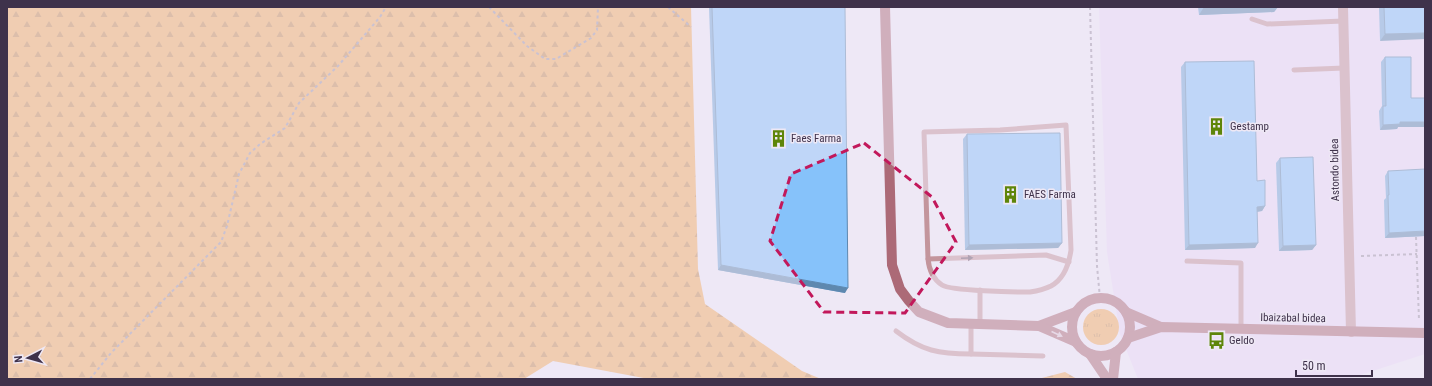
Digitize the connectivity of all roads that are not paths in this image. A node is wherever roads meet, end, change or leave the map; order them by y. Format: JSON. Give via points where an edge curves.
{"nodes":[{"id":1,"x":885,"y":7,"type":"edge"},
{"id":2,"x":1343,"y":7,"type":"edge"},
{"id":3,"x":1252,"y":19,"type":"dead end"},
{"id":4,"x":1343,"y":21,"type":"junction"},
{"id":5,"x":1344,"y":68,"type":"junction"},
{"id":6,"x":1294,"y":70,"type":"dead end"},
{"id":7,"x":928,"y":260,"type":"junction"},
{"id":8,"x":1069,"y":262,"type":"junction"},
{"id":9,"x":1188,"y":262,"type":"dead end"},
{"id":10,"x":980,"y":290,"type":"junction"},
{"id":11,"x":1076,"y":312,"type":"junction"},
{"id":12,"x":1126,"y":312,"type":"junction"},
{"id":13,"x":975,"y":324,"type":"junction"},
{"id":14,"x":1039,"y":326,"type":"junction"},
{"id":15,"x":1161,"y":327,"type":"junction"},
{"id":16,"x":1241,"y":329,"type":"junction"},
{"id":17,"x":896,"y":331,"type":"dead end"},
{"id":18,"x":1351,"y":332,"type":"junction"},
{"id":19,"x":1425,"y":333,"type":"edge"},
{"id":20,"x":1128,"y":338,"type":"junction"},
{"id":21,"x":1076,"y":342,"type":"junction"},
{"id":22,"x":1116,"y":352,"type":"junction"},
{"id":23,"x":971,"y":354,"type":"junction"},
{"id":24,"x":1090,"y":354,"type":"junction"},
{"id":25,"x":1043,"y":356,"type":"dead end"},
{"id":26,"x":1107,"y":379,"type":"edge"},
{"id":27,"x":1113,"y":379,"type":"edge"}],
"edges":[{"from":1,"to":13,"type":"street","via":[[892,265],[900,289],[919,312],[948,323]]},
{"from":2,"to":4,"type":"street","name":"Astondo bidea"},
{"from":3,"to":4,"type":"lane","via":[[1267,24]]},
{"from":4,"to":5,"type":"street","name":"Astondo bidea"},
{"from":5,"to":6,"type":"lane"},
{"from":5,"to":18,"type":"street","name":"Astondo bidea"},
{"from":7,"to":8,"type":"lane","one_way":true,"via":[[1046,255]]},
{"from":7,"to":8,"type":"lane","via":[[924,132],[1066,125],[1071,250]]},
{"from":7,"to":10,"type":"lane","via":[[929,270],[943,286]]},
{"from":8,"to":10,"type":"lane","via":[[1060,279],[1042,290]]},
{"from":9,"to":16,"type":"lane","via":[[1241,263]]},
{"from":10,"to":13,"type":"lane"},
{"from":11,"to":12,"type":"street","via":[[1090,300],[1100,298],[1116,302]]},
{"from":11,"to":14,"type":"street"},
{"from":11,"to":21,"type":"street","via":[[1072,324]]},
{"from":12,"to":15,"type":"street","name":"Ibaizabal bidea"},
{"from":12,"to":20,"type":"street","via":[[1130,325]]},
{"from":13,"to":14,"type":"street"},
{"from":13,"to":23,"type":"lane"},
{"from":14,"to":21,"type":"street","one_way":true},
{"from":15,"to":16,"type":"street","name":"Ibaizabal bidea"},
{"from":15,"to":20,"type":"street","name":"Ibaizabal bidea"},
{"from":16,"to":18,"type":"street","name":"Ibaizabal bidea"},
{"from":17,"to":23,"type":"lane","via":[[928,350]]},
{"from":18,"to":19,"type":"street","name":"Ibaizabal bidea"},
{"from":20,"to":22,"type":"street"},
{"from":21,"to":24,"type":"street"},
{"from":22,"to":24,"type":"street","via":[[1103,356]]},
{"from":22,"to":27,"type":"street"},
{"from":23,"to":25,"type":"lane"},
{"from":24,"to":26,"type":"street"}]}
